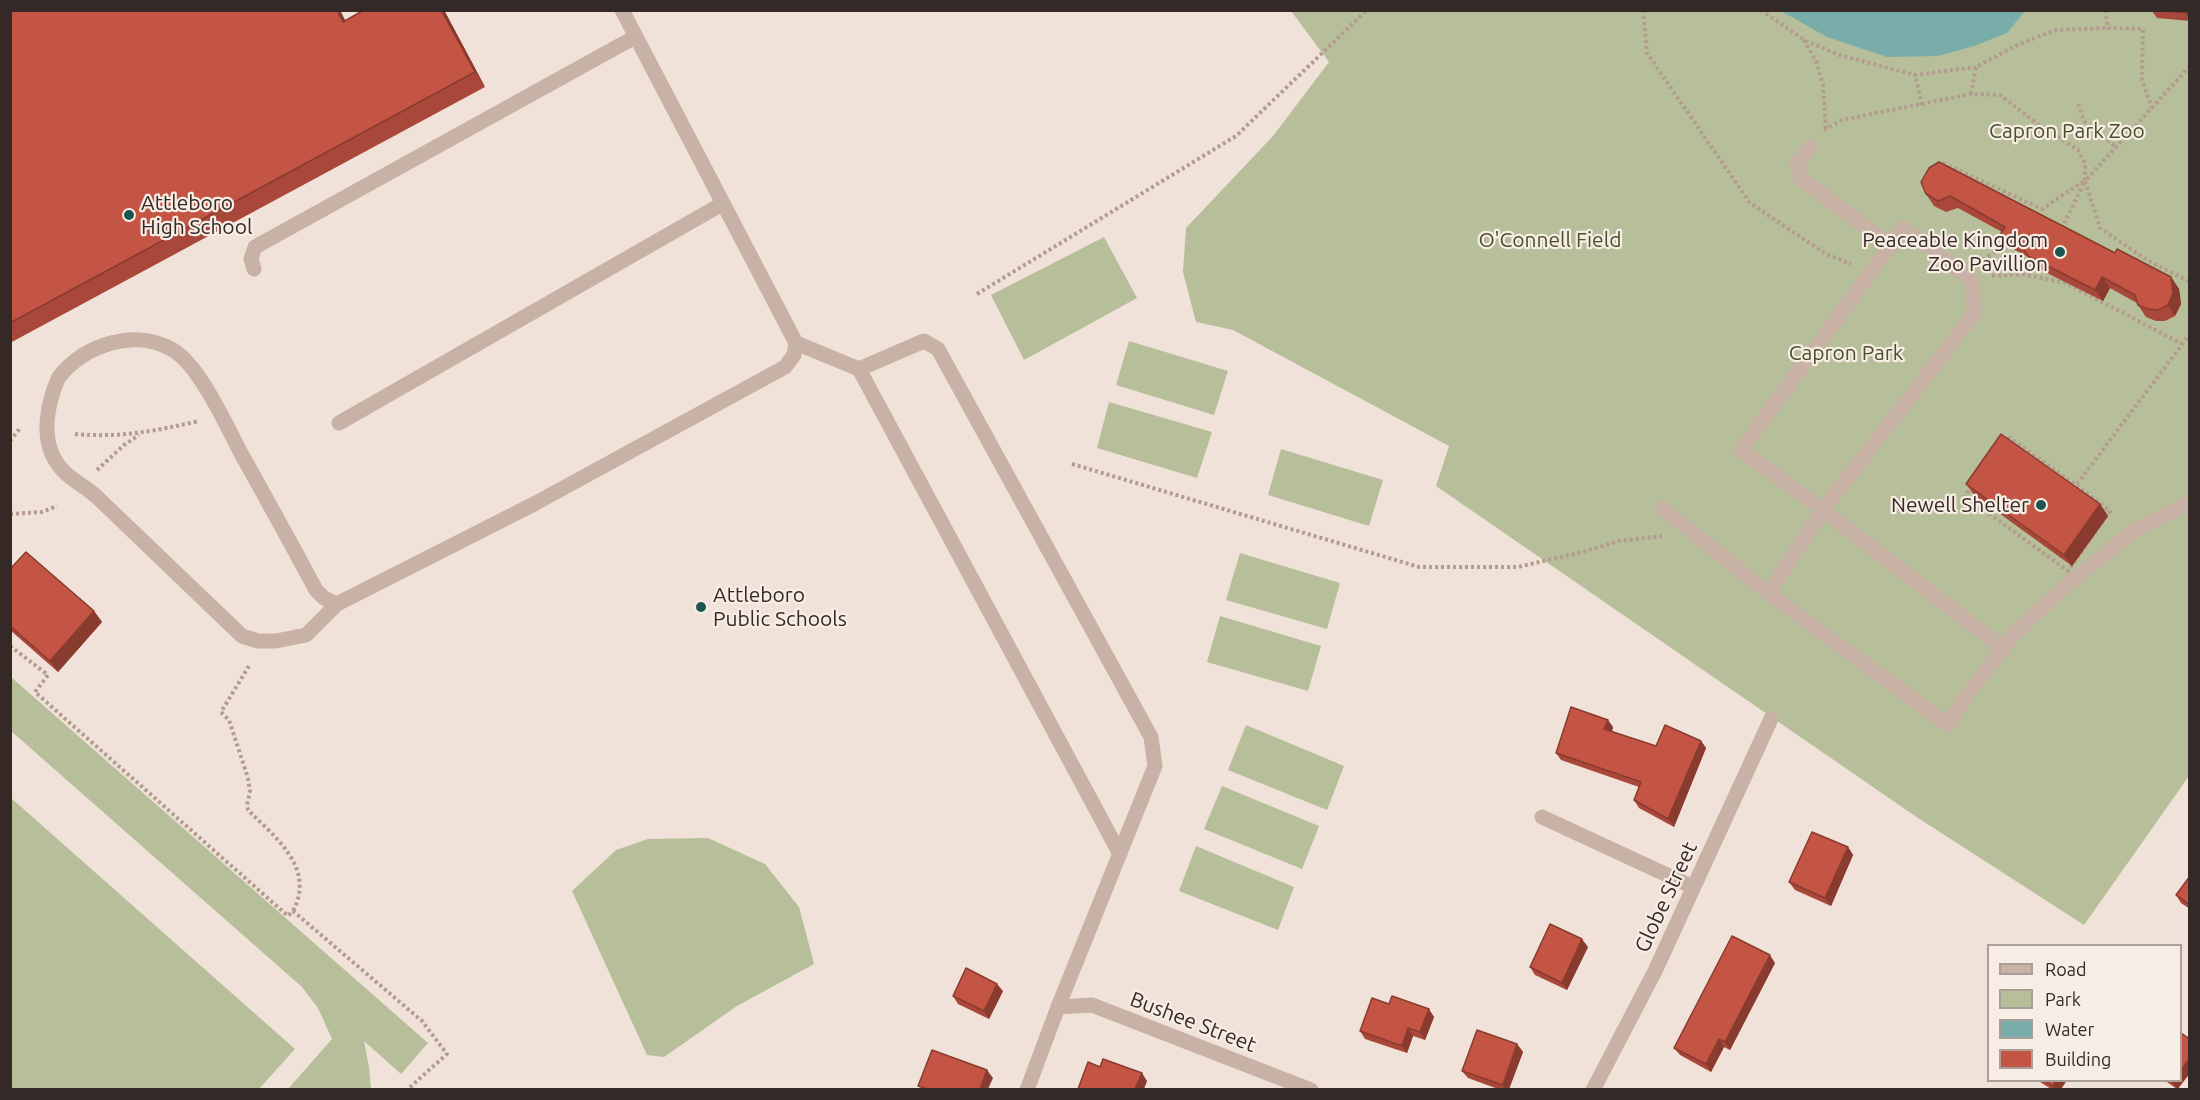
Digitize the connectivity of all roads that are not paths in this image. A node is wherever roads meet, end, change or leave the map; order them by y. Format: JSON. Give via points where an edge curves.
{"nodes":[{"id":1,"x":622,"y":10,"type":"edge"},
{"id":2,"x":635,"y":38,"type":"junction"},
{"id":3,"x":1810,"y":147,"type":"road end"},
{"id":4,"x":722,"y":204,"type":"junction"},
{"id":5,"x":1891,"y":246,"type":"junction"},
{"id":6,"x":254,"y":269,"type":"dead end"},
{"id":7,"x":796,"y":343,"type":"junction"},
{"id":8,"x":860,"y":369,"type":"junction"},
{"id":9,"x":339,"y":423,"type":"dead end"},
{"id":10,"x":2190,"y":503,"type":"edge"},
{"id":11,"x":1662,"y":508,"type":"dead end"},
{"id":12,"x":1823,"y":510,"type":"junction"},
{"id":13,"x":1768,"y":593,"type":"junction"},
{"id":14,"x":337,"y":604,"type":"junction"},
{"id":15,"x":2004,"y":649,"type":"junction"},
{"id":16,"x":1771,"y":719,"type":"dead end"},
{"id":17,"x":1542,"y":817,"type":"dead end"},
{"id":18,"x":1120,"y":854,"type":"junction"},
{"id":19,"x":1694,"y":887,"type":"junction"},
{"id":20,"x":1058,"y":1007,"type":"junction"},
{"id":21,"x":1027,"y":1089,"type":"edge"},
{"id":22,"x":1311,"y":1089,"type":"edge"},
{"id":23,"x":1593,"y":1089,"type":"edge"}],
"edges":[{"from":1,"to":2,"type":"street"},
{"from":2,"to":4,"type":"street"},
{"from":2,"to":6,"type":"street","via":[[255,247],[251,259]]},
{"from":3,"to":5,"type":"street","via":[[1797,164],[1800,178]]},
{"from":4,"to":7,"type":"street"},
{"from":4,"to":9,"type":"street"},
{"from":5,"to":12,"type":"street","via":[[1741,450]]},
{"from":5,"to":12,"type":"street","via":[[1904,228],[1972,280],[1974,314]]},
{"from":7,"to":8,"type":"street"},
{"from":7,"to":14,"type":"street","via":[[794,355],[785,367],[534,504]]},
{"from":8,"to":18,"type":"street"},
{"from":8,"to":18,"type":"street","via":[[924,341],[938,349],[1151,737],[1155,766]]},
{"from":10,"to":15,"type":"street","via":[[2135,530],[2062,589],[2012,636]]},
{"from":11,"to":13,"type":"street"},
{"from":12,"to":13,"type":"street"},
{"from":12,"to":15,"type":"street"},
{"from":13,"to":15,"type":"street","via":[[1948,725]]},
{"from":14,"to":14,"type":"street","via":[[316,590],[185,359],[158,344],[116,341],[84,356],[58,378],[46,430],[57,464],[242,636],[276,641],[306,635]]},
{"from":16,"to":19,"type":"street","name":"Globe Street"},
{"from":17,"to":19,"type":"street"},
{"from":18,"to":20,"type":"street"},
{"from":19,"to":23,"type":"street","name":"Globe Street"},
{"from":20,"to":21,"type":"street"},
{"from":20,"to":22,"type":"street","name":"Bushee Street","via":[[1092,1005]]}]}
